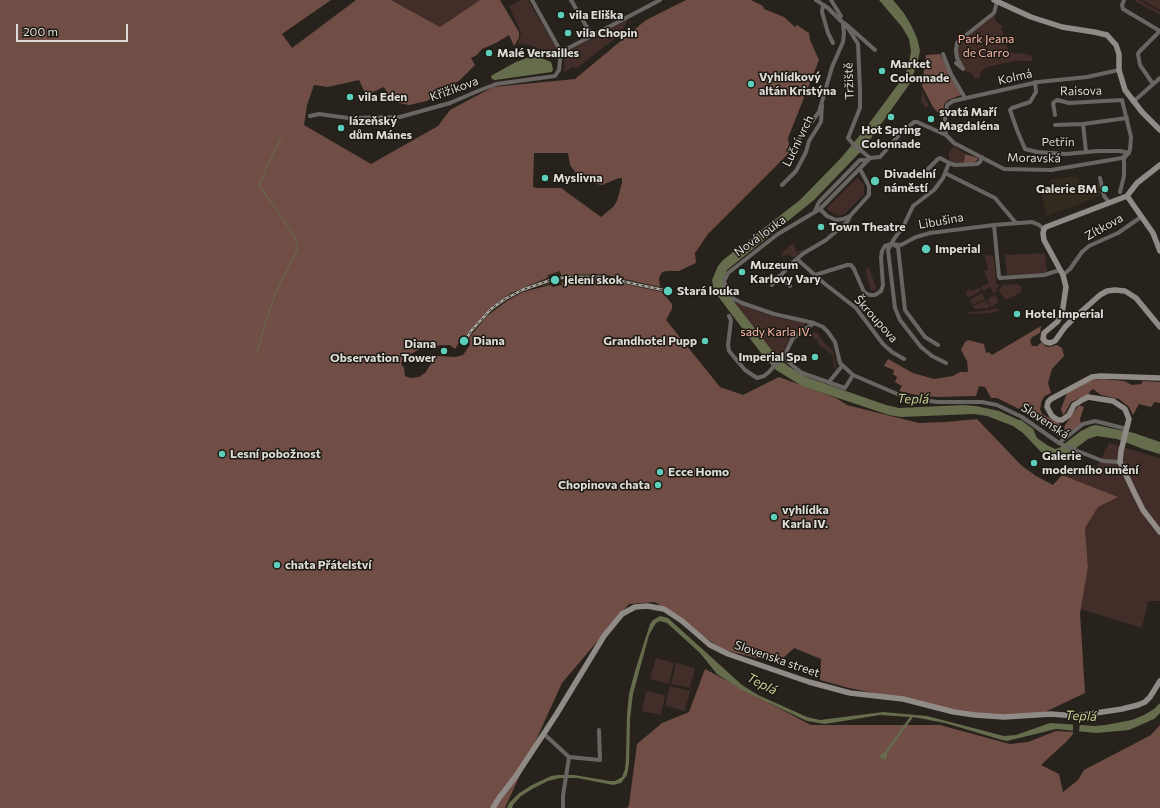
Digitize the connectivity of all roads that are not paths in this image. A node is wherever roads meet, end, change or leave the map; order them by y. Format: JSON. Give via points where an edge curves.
{"nodes":[{"id":1,"x":532,"y":0,"type":"edge"},
{"id":2,"x":572,"y":0,"type":"edge"},
{"id":3,"x":660,"y":0,"type":"edge"},
{"id":4,"x":816,"y":0,"type":"edge"},
{"id":5,"x":831,"y":0,"type":"edge"},
{"id":6,"x":1124,"y":0,"type":"edge"},
{"id":7,"x":996,"y":1,"type":"edge"},
{"id":8,"x":823,"y":5,"type":"junction"},
{"id":9,"x":839,"y":19,"type":"junction"},
{"id":10,"x":843,"y":23,"type":"junction"},
{"id":11,"x":1160,"y":31,"type":"edge"},
{"id":12,"x":592,"y":36,"type":"junction"},
{"id":13,"x":832,"y":43,"type":"dead end"},
{"id":14,"x":875,"y":50,"type":"dead end"},
{"id":15,"x":561,"y":52,"type":"junction"},
{"id":16,"x":943,"y":54,"type":"dead end"},
{"id":17,"x":956,"y":63,"type":"dead end"},
{"id":18,"x":1119,"y":70,"type":"junction"},
{"id":19,"x":1160,"y":78,"type":"edge"},
{"id":20,"x":1035,"y":82,"type":"junction"},
{"id":21,"x":1153,"y":84,"type":"junction"},
{"id":22,"x":1128,"y":95,"type":"junction"},
{"id":23,"x":965,"y":98,"type":"junction"},
{"id":24,"x":822,"y":100,"type":"junction"},
{"id":25,"x":1122,"y":100,"type":"junction"},
{"id":26,"x":1133,"y":102,"type":"junction"},
{"id":27,"x":1055,"y":115,"type":"dead end"},
{"id":28,"x":310,"y":116,"type":"dead end"},
{"id":29,"x":1127,"y":118,"type":"junction"},
{"id":30,"x":1083,"y":124,"type":"junction"},
{"id":31,"x":1055,"y":125,"type":"dead end"},
{"id":32,"x":1160,"y":130,"type":"edge"},
{"id":33,"x":946,"y":135,"type":"junction"},
{"id":34,"x":794,"y":148,"type":"dead end"},
{"id":35,"x":1086,"y":151,"type":"junction"},
{"id":36,"x":1129,"y":153,"type":"junction"},
{"id":37,"x":982,"y":157,"type":"junction"},
{"id":38,"x":869,"y":159,"type":"junction"},
{"id":39,"x":949,"y":163,"type":"junction"},
{"id":40,"x":1160,"y":166,"type":"edge"},
{"id":41,"x":860,"y":169,"type":"junction"},
{"id":42,"x":945,"y":173,"type":"junction"},
{"id":43,"x":910,"y":175,"type":"dead end"},
{"id":44,"x":1100,"y":178,"type":"dead end"},
{"id":45,"x":782,"y":185,"type":"dead end"},
{"id":46,"x":1120,"y":192,"type":"dead end"},
{"id":47,"x":1127,"y":196,"type":"junction"},
{"id":48,"x":1109,"y":202,"type":"junction"},
{"id":49,"x":820,"y":209,"type":"junction"},
{"id":50,"x":815,"y":211,"type":"junction"},
{"id":51,"x":850,"y":216,"type":"junction"},
{"id":52,"x":1142,"y":217,"type":"junction"},
{"id":53,"x":1016,"y":223,"type":"junction"},
{"id":54,"x":994,"y":225,"type":"junction"},
{"id":55,"x":1044,"y":229,"type":"junction"},
{"id":56,"x":892,"y":244,"type":"junction"},
{"id":57,"x":1160,"y":251,"type":"edge"},
{"id":58,"x":797,"y":259,"type":"junction"},
{"id":59,"x":1062,"y":272,"type":"junction"},
{"id":60,"x":815,"y":275,"type":"junction"},
{"id":61,"x":780,"y":276,"type":"junction"},
{"id":62,"x":772,"y":285,"type":"dead end"},
{"id":63,"x":790,"y":286,"type":"dead end"},
{"id":64,"x":905,"y":310,"type":"junction"},
{"id":65,"x":897,"y":314,"type":"junction"},
{"id":66,"x":729,"y":316,"type":"dead end"},
{"id":67,"x":814,"y":323,"type":"junction"},
{"id":68,"x":1159,"y":325,"type":"edge"},
{"id":69,"x":938,"y":345,"type":"dead end"},
{"id":70,"x":782,"y":358,"type":"junction"},
{"id":71,"x":904,"y":359,"type":"dead end"},
{"id":72,"x":946,"y":363,"type":"dead end"},
{"id":73,"x":842,"y":366,"type":"junction"},
{"id":74,"x":853,"y":375,"type":"junction"},
{"id":75,"x":1160,"y":378,"type":"edge"},
{"id":76,"x":829,"y":382,"type":"junction"},
{"id":77,"x":1126,"y":430,"type":"junction"},
{"id":78,"x":1061,"y":444,"type":"junction"},
{"id":79,"x":1120,"y":462,"type":"junction"},
{"id":80,"x":1160,"y":532,"type":"edge"},
{"id":81,"x":1160,"y":681,"type":"edge"},
{"id":82,"x":599,"y":730,"type":"dead end"},
{"id":83,"x":544,"y":734,"type":"junction"},
{"id":84,"x":569,"y":757,"type":"junction"},
{"id":85,"x":493,"y":808,"type":"edge"},
{"id":86,"x":563,"y":808,"type":"edge"}],
"edges":[{"from":1,"to":15,"type":"street"},
{"from":2,"to":12,"type":"street"},
{"from":3,"to":12,"type":"street"},
{"from":4,"to":8,"type":"street"},
{"from":5,"to":9,"type":"street","via":[[841,16]]},
{"from":6,"to":11,"type":"street","via":[[1123,9]]},
{"from":7,"to":17,"type":"street","via":[[994,13],[957,43],[957,58],[963,68]]},
{"from":7,"to":18,"type":"street","via":[[1031,18],[1107,36],[1116,45]]},
{"from":8,"to":9,"type":"street"},
{"from":8,"to":13,"type":"street","via":[[822,12]]},
{"from":9,"to":10,"type":"street"},
{"from":10,"to":14,"type":"street"},
{"from":10,"to":24,"type":"street","via":[[842,42]]},
{"from":10,"to":38,"type":"street","name":"Tržiště","via":[[858,47],[860,102],[849,140]]},
{"from":11,"to":21,"type":"street","via":[[1138,52],[1140,66]]},
{"from":12,"to":15,"type":"street"},
{"from":15,"to":28,"type":"street","name":"Křižíkova","via":[[559,70],[555,76],[496,84],[450,104],[400,117],[348,118],[319,114]]},
{"from":16,"to":23,"type":"street"},
{"from":18,"to":20,"type":"street","name":"Kolmá","via":[[1087,77]]},
{"from":18,"to":22,"type":"street"},
{"from":19,"to":21,"type":"street"},
{"from":20,"to":23,"type":"street","name":"Kolmá"},
{"from":20,"to":35,"type":"street","name":"Petřín","via":[[1036,92],[1030,102],[1010,110],[1025,149],[1066,154]]},
{"from":21,"to":26,"type":"street"},
{"from":22,"to":25,"type":"street"},
{"from":22,"to":26,"type":"street"},
{"from":23,"to":33,"type":"street","name":"Kolmá","via":[[947,105]]},
{"from":24,"to":34,"type":"street","via":[[819,112]]},
{"from":24,"to":45,"type":"street","name":"Luční vrch","via":[[821,122],[809,141],[796,171]]},
{"from":25,"to":27,"type":"street","name":"Raisova","via":[[1069,103],[1058,100],[1053,103]]},
{"from":25,"to":29,"type":"street"},
{"from":26,"to":32,"type":"street"},
{"from":29,"to":30,"type":"street"},
{"from":29,"to":36,"type":"street","via":[[1131,137]]},
{"from":30,"to":31,"type":"street"},
{"from":30,"to":35,"type":"street"},
{"from":33,"to":37,"type":"street","name":"Moravská","via":[[954,143]]},
{"from":33,"to":38,"type":"street","name":"Moravská","via":[[914,122],[880,157]]},
{"from":35,"to":36,"type":"street","name":"Petřín"},
{"from":36,"to":37,"type":"street","name":"Moravská","via":[[1122,158],[1051,170],[1004,169]]},
{"from":36,"to":46,"type":"street","via":[[1124,159],[1124,176]]},
{"from":37,"to":39,"type":"street","via":[[976,164]]},
{"from":38,"to":41,"type":"street"},
{"from":38,"to":50,"type":"street","via":[[860,160],[819,202]]},
{"from":39,"to":42,"type":"street","name":"Libušina"},
{"from":39,"to":43,"type":"street","via":[[940,158],[925,172]]},
{"from":40,"to":47,"type":"street","via":[[1136,184]]},
{"from":41,"to":49,"type":"street"},
{"from":41,"to":51,"type":"street","via":[[869,186],[868,195]]},
{"from":42,"to":53,"type":"street","via":[[995,198]]},
{"from":42,"to":56,"type":"street","name":"Libušina","via":[[934,190],[913,206]]},
{"from":44,"to":48,"type":"street","via":[[1104,196]]},
{"from":47,"to":48,"type":"street"},
{"from":47,"to":52,"type":"street"},
{"from":48,"to":55,"type":"street"},
{"from":49,"to":50,"type":"street"},
{"from":49,"to":51,"type":"street","via":[[836,220],[844,220]]},
{"from":50,"to":67,"type":"street","name":"Nová louka","via":[[751,254],[728,273],[724,284],[727,291],[738,301],[774,314]]},
{"from":51,"to":58,"type":"street","via":[[847,222],[826,240]]},
{"from":52,"to":57,"type":"street","via":[[1153,233]]},
{"from":52,"to":59,"type":"street","name":"Zítkova","via":[[1118,233],[1089,246],[1070,269]]},
{"from":53,"to":54,"type":"street","name":"Libušina"},
{"from":53,"to":55,"type":"street","name":"Libušina","via":[[1032,222]]},
{"from":54,"to":56,"type":"street","name":"Libušina","via":[[930,233],[901,245]]},
{"from":54,"to":59,"type":"street","via":[[997,275],[1000,278]]},
{"from":55,"to":59,"type":"street","via":[[1044,240]]},
{"from":56,"to":60,"type":"street","via":[[882,250],[883,286],[876,295],[864,292],[851,266]]},
{"from":56,"to":64,"type":"street","via":[[898,247]]},
{"from":56,"to":65,"type":"street","via":[[888,250]]},
{"from":58,"to":60,"type":"street","name":"Škroupova"},
{"from":58,"to":61,"type":"street"},
{"from":59,"to":68,"type":"street","via":[[1066,287],[1063,310],[1057,322],[1045,331],[1043,337],[1046,342],[1054,342],[1074,318],[1100,295],[1111,290],[1122,290],[1132,295]]},
{"from":60,"to":71,"type":"street","name":"Škroupova","via":[[856,308],[883,344]]},
{"from":61,"to":62,"type":"street"},
{"from":61,"to":63,"type":"street"},
{"from":64,"to":65,"type":"street"},
{"from":64,"to":69,"type":"street","via":[[925,337]]},
{"from":65,"to":72,"type":"street","via":[[922,347]]},
{"from":66,"to":70,"type":"street","via":[[729,351],[745,370],[757,378],[764,376]]},
{"from":67,"to":70,"type":"street","via":[[793,338]]},
{"from":67,"to":73,"type":"street","via":[[823,327],[833,338]]},
{"from":70,"to":76,"type":"street","via":[[802,373]]},
{"from":73,"to":74,"type":"street","name":"Slovenská"},
{"from":73,"to":76,"type":"street"},
{"from":74,"to":76,"type":"street","via":[[845,388]]},
{"from":74,"to":78,"type":"street","name":"Slovenská","via":[[914,399],[997,405],[1022,417]]},
{"from":75,"to":77,"type":"street","via":[[1096,376],[1053,397],[1048,402],[1047,409],[1052,416],[1062,420],[1069,415],[1074,405],[1085,398],[1113,401],[1127,412],[1129,419]]},
{"from":77,"to":78,"type":"street","via":[[1095,422],[1083,424]]},
{"from":77,"to":79,"type":"street"},
{"from":78,"to":79,"type":"street","name":"Slovenská","via":[[1103,461]]},
{"from":79,"to":80,"type":"street","via":[[1143,510]]},
{"from":81,"to":83,"type":"street","name":"Slovenska street","via":[[1150,698],[1138,705],[1076,716],[1051,714],[1004,718],[954,712],[903,699],[850,692],[804,680],[728,654],[710,645],[664,609],[639,606],[622,614],[612,626]]},
{"from":82,"to":84,"type":"street","via":[[600,760]]},
{"from":83,"to":84,"type":"street"},
{"from":83,"to":85,"type":"street","name":"Slovenska street"},
{"from":84,"to":86,"type":"street"}]}
